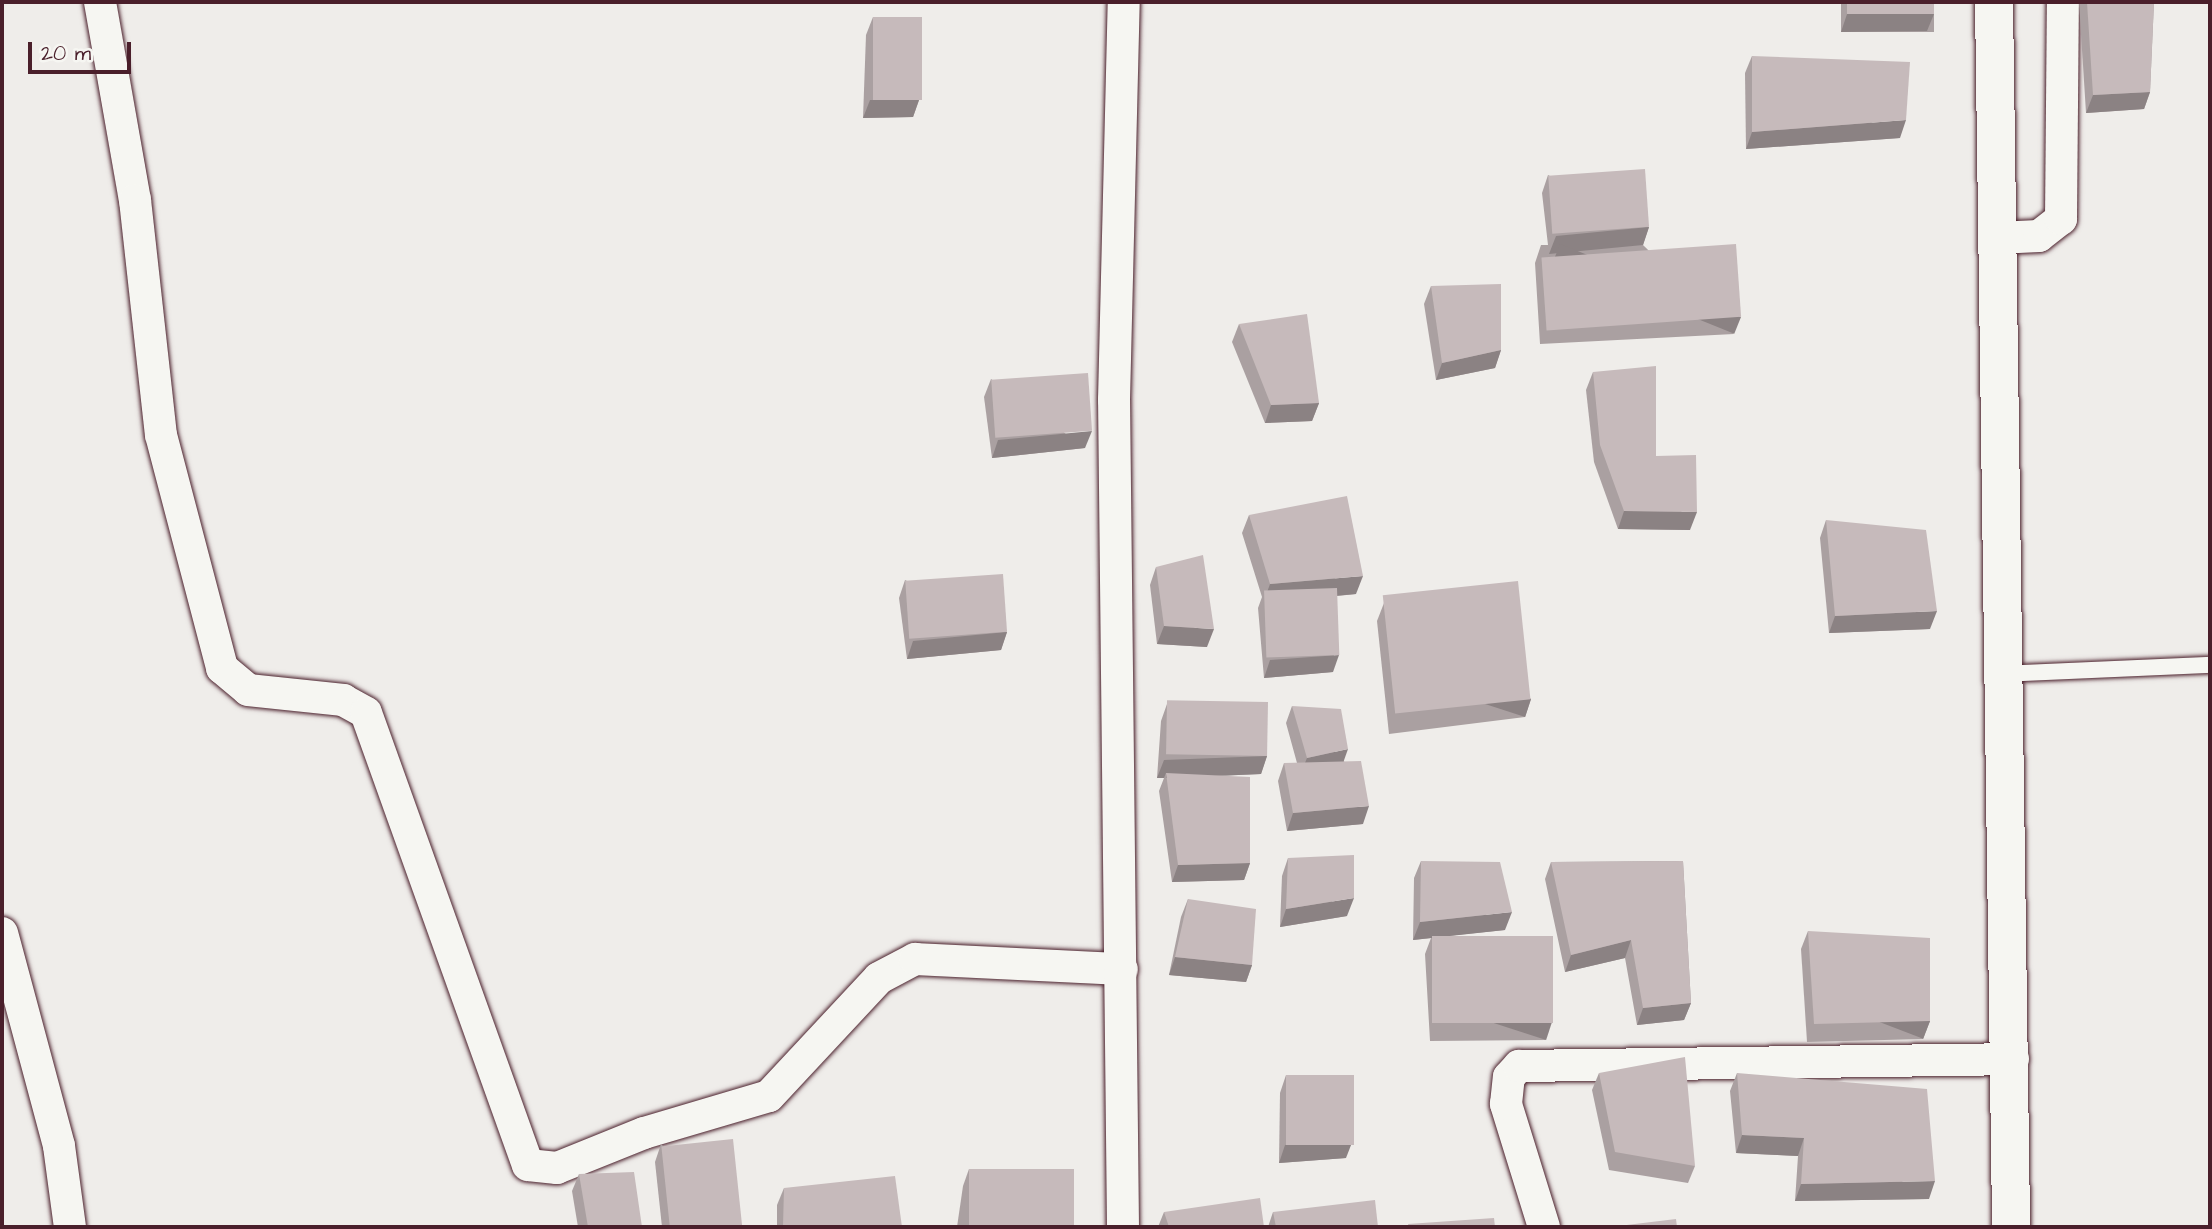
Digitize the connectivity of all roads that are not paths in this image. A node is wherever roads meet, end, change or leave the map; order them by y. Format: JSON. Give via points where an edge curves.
{"nodes":[{"id":1,"x":100,"y":2,"type":"edge"},
{"id":2,"x":1124,"y":2,"type":"edge"},
{"id":3,"x":1994,"y":2,"type":"edge"},
{"id":4,"x":2063,"y":2,"type":"edge"},
{"id":5,"x":1997,"y":238,"type":"junction"},
{"id":6,"x":2210,"y":665,"type":"edge"},
{"id":7,"x":2002,"y":674,"type":"junction"},
{"id":8,"x":2,"y":933,"type":"edge"},
{"id":9,"x":1122,"y":969,"type":"junction"},
{"id":10,"x":2013,"y":1059,"type":"junction"},
{"id":11,"x":70,"y":1227,"type":"edge"},
{"id":12,"x":1123,"y":1227,"type":"edge"},
{"id":13,"x":1544,"y":1227,"type":"edge"},
{"id":14,"x":2011,"y":1227,"type":"edge"}],
"edges":[{"from":1,"to":9,"type":"street","via":[[135,200],[161,435],[222,668],[248,690],[343,700],[366,713],[528,1165],[557,1168],[644,1133],[769,1096],[879,978],[915,960]]},
{"from":2,"to":9,"type":"street","via":[[1114,400]]},
{"from":3,"to":5,"type":"main road"},
{"from":4,"to":5,"type":"street","via":[[2062,219],[2039,236]]},
{"from":5,"to":7,"type":"main road"},
{"from":6,"to":7,"type":"lane"},
{"from":7,"to":10,"type":"main road"},
{"from":8,"to":11,"type":"street","via":[[59,1146]]},
{"from":9,"to":12,"type":"street"},
{"from":10,"to":13,"type":"street","via":[[1519,1066],[1505,1088],[1506,1104]]},
{"from":10,"to":14,"type":"main road"}]}
